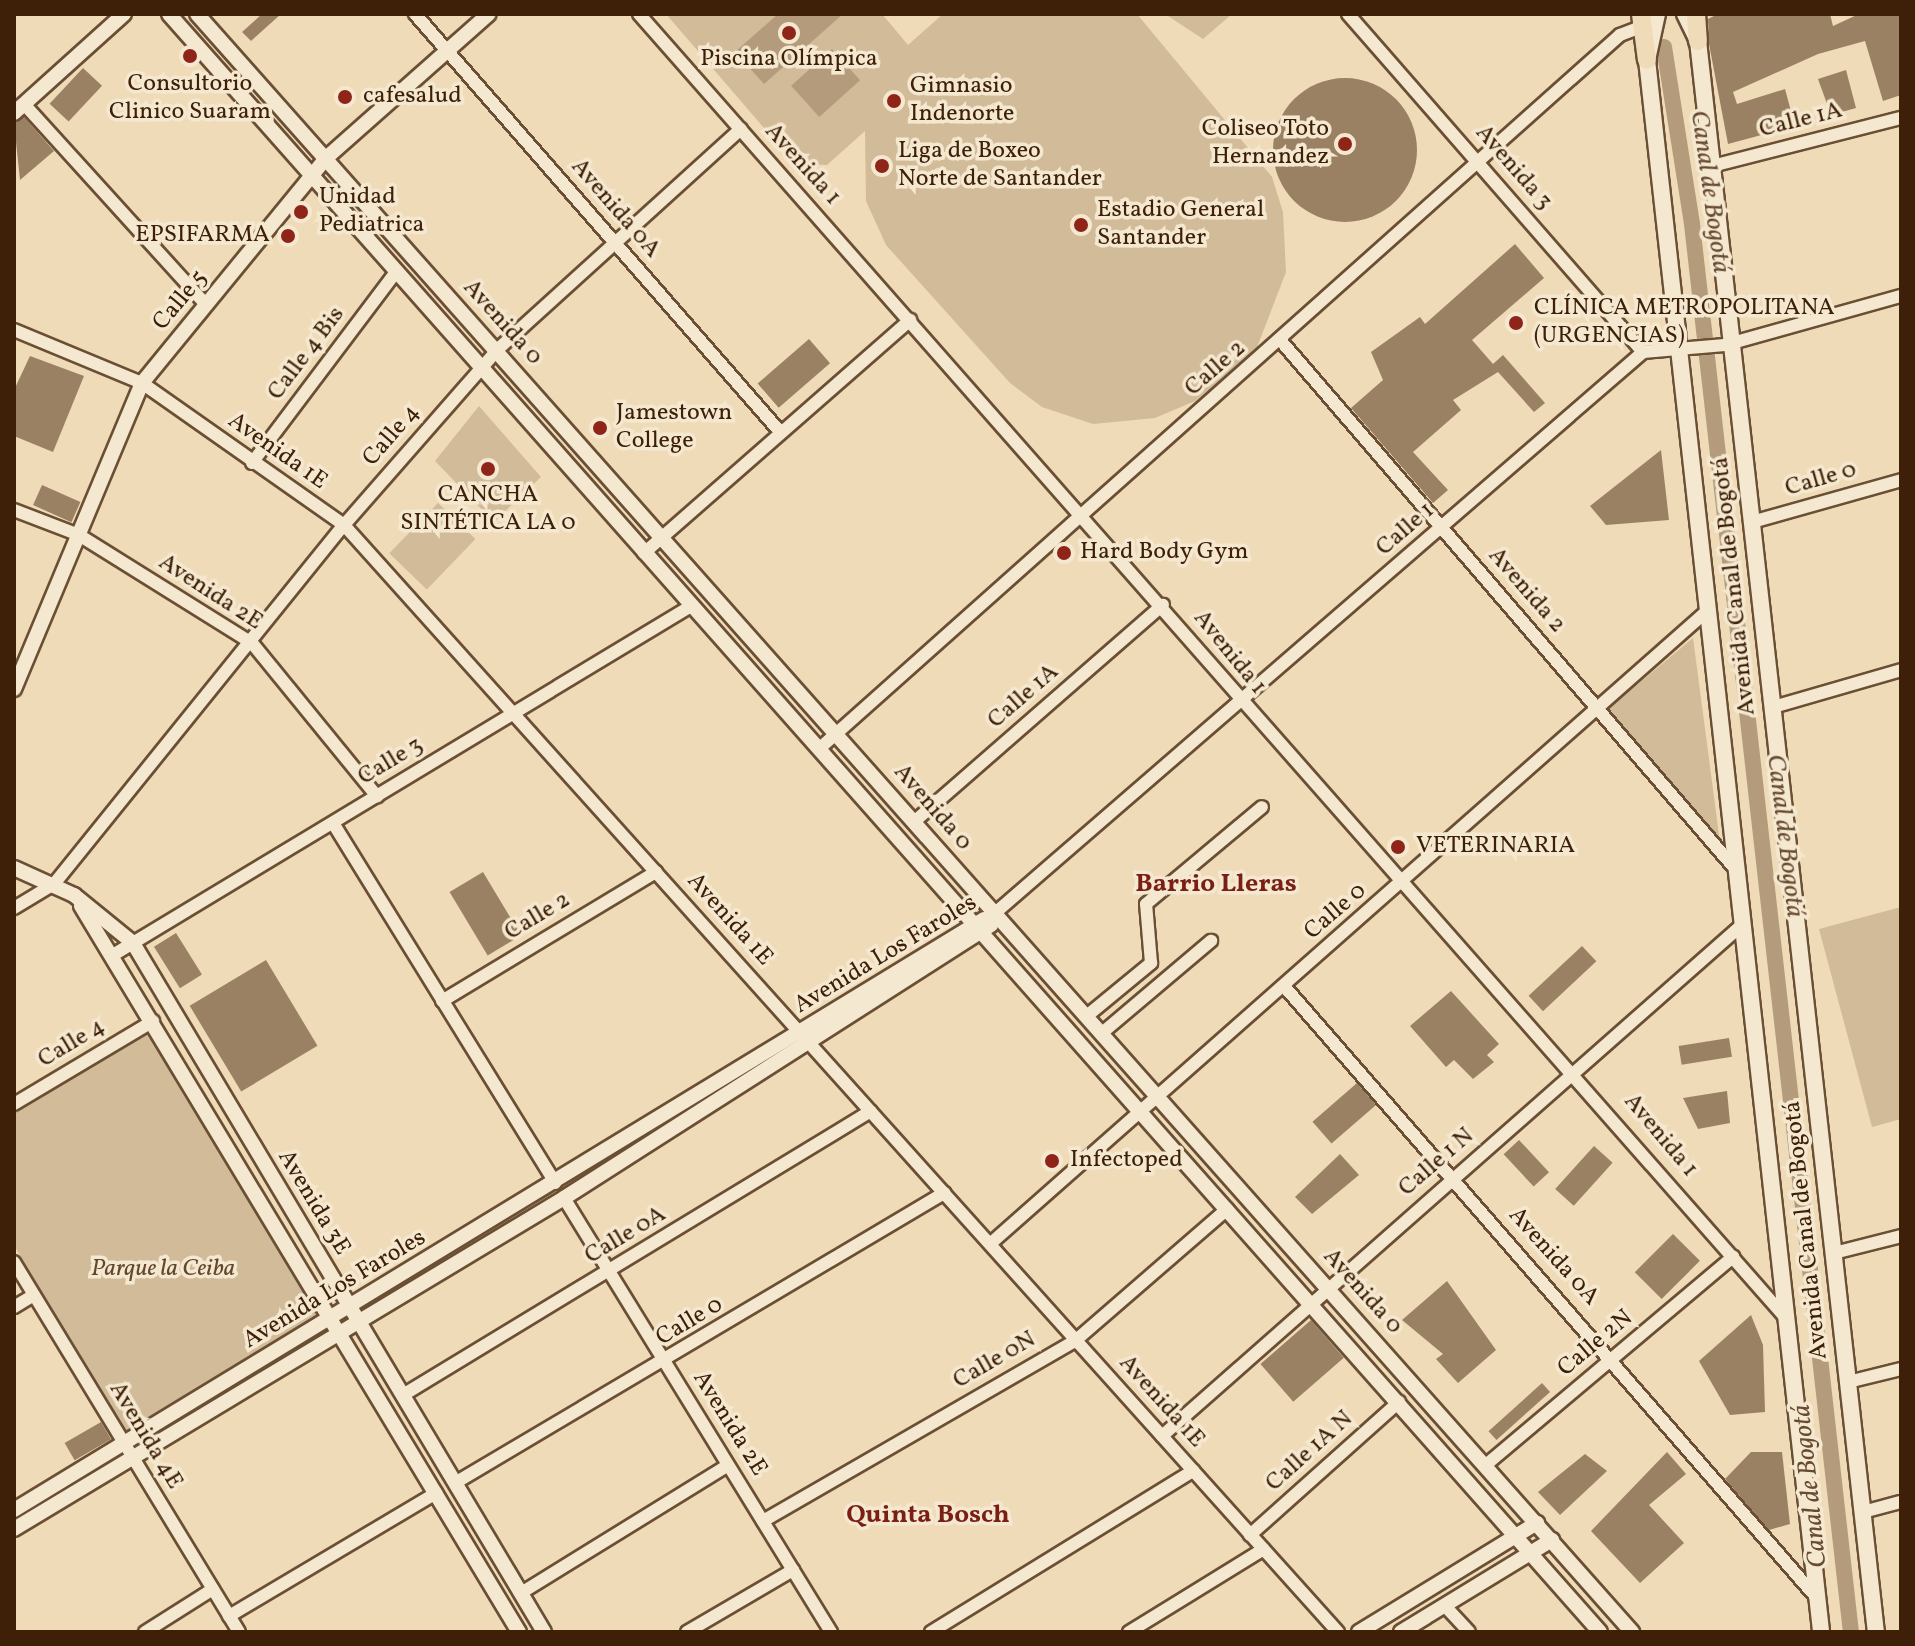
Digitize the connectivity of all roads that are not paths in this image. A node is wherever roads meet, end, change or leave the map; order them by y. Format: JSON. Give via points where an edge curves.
{"nodes":[{"id":1,"x":124,"y":14,"type":"edge"},
{"id":2,"x":169,"y":14,"type":"edge"},
{"id":3,"x":197,"y":14,"type":"edge"},
{"id":4,"x":415,"y":14,"type":"edge"},
{"id":5,"x":489,"y":14,"type":"edge"},
{"id":6,"x":639,"y":14,"type":"edge"},
{"id":7,"x":1348,"y":14,"type":"edge"},
{"id":8,"x":1648,"y":23,"type":"edge"},
{"id":9,"x":1692,"y":24,"type":"edge"},
{"id":10,"x":447,"y":50,"type":"junction"},
{"id":11,"x":1647,"y":60,"type":"joint"},
{"id":12,"x":19,"y":108,"type":"edge"},
{"id":13,"x":1901,"y":118,"type":"edge"},
{"id":14,"x":741,"y":129,"type":"junction"},
{"id":15,"x":326,"y":158,"type":"junction"},
{"id":16,"x":1480,"y":164,"type":"junction"},
{"id":17,"x":1712,"y":166,"type":"junction"},
{"id":18,"x":311,"y":177,"type":"junction"},
{"id":19,"x":614,"y":242,"type":"junction"},
{"id":20,"x":396,"y":272,"type":"junction"},
{"id":21,"x":1901,"y":296,"type":"edge"},
{"id":22,"x":206,"y":305,"type":"junction"},
{"id":23,"x":910,"y":320,"type":"junction"},
{"id":24,"x":14,"y":330,"type":"edge"},
{"id":25,"x":1281,"y":341,"type":"junction"},
{"id":26,"x":1729,"y":344,"type":"junction"},
{"id":27,"x":497,"y":350,"type":"junction"},
{"id":28,"x":1643,"y":352,"type":"junction"},
{"id":29,"x":1684,"y":352,"type":"junction"},
{"id":30,"x":481,"y":367,"type":"junction"},
{"id":31,"x":142,"y":383,"type":"junction"},
{"id":32,"x":781,"y":433,"type":"junction"},
{"id":33,"x":252,"y":463,"type":"junction"},
{"id":34,"x":1901,"y":480,"type":"edge"},
{"id":35,"x":14,"y":510,"type":"edge"},
{"id":36,"x":1083,"y":515,"type":"junction"},
{"id":37,"x":1752,"y":522,"type":"junction"},
{"id":38,"x":344,"y":525,"type":"junction"},
{"id":39,"x":1442,"y":527,"type":"junction"},
{"id":40,"x":79,"y":535,"type":"junction"},
{"id":41,"x":662,"y":537,"type":"junction"},
{"id":42,"x":644,"y":553,"type":"junction"},
{"id":43,"x":1163,"y":605,"type":"junction"},
{"id":44,"x":691,"y":606,"type":"junction"},
{"id":45,"x":1708,"y":610,"type":"junction"},
{"id":46,"x":252,"y":643,"type":"junction"},
{"id":47,"x":1901,"y":670,"type":"edge"},
{"id":48,"x":14,"y":689,"type":"edge"},
{"id":49,"x":1240,"y":703,"type":"junction"},
{"id":50,"x":1773,"y":707,"type":"junction"},
{"id":51,"x":1597,"y":708,"type":"junction"},
{"id":52,"x":514,"y":713,"type":"junction"},
{"id":53,"x":836,"y":733,"type":"junction"},
{"id":54,"x":820,"y":748,"type":"junction"},
{"id":55,"x":377,"y":796,"type":"junction"},
{"id":56,"x":1262,"y":807,"type":"dead end"},
{"id":57,"x":915,"y":821,"type":"junction"},
{"id":58,"x":333,"y":823,"type":"junction"},
{"id":59,"x":14,"y":868,"type":"edge"},
{"id":60,"x":1737,"y":871,"type":"junction"},
{"id":61,"x":656,"y":872,"type":"junction"},
{"id":62,"x":54,"y":884,"type":"junction"},
{"id":63,"x":1400,"y":886,"type":"junction"},
{"id":64,"x":74,"y":895,"type":"junction"},
{"id":65,"x":14,"y":908,"type":"edge"},
{"id":66,"x":995,"y":913,"type":"junction"},
{"id":67,"x":1743,"y":924,"type":"junction"},
{"id":68,"x":983,"y":928,"type":"junction"},
{"id":69,"x":1211,"y":941,"type":"dead end"},
{"id":70,"x":133,"y":943,"type":"junction"},
{"id":71,"x":113,"y":955,"type":"junction"},
{"id":72,"x":1284,"y":986,"type":"junction"},
{"id":73,"x":442,"y":1001,"type":"junction"},
{"id":74,"x":1088,"y":1015,"type":"junction"},
{"id":75,"x":153,"y":1021,"type":"junction"},
{"id":76,"x":1102,"y":1033,"type":"junction"},
{"id":77,"x":805,"y":1038,"type":"junction"},
{"id":78,"x":1575,"y":1071,"type":"junction"},
{"id":79,"x":1159,"y":1096,"type":"junction"},
{"id":80,"x":14,"y":1104,"type":"edge"},
{"id":81,"x":871,"y":1111,"type":"junction"},
{"id":82,"x":1141,"y":1113,"type":"junction"},
{"id":83,"x":1453,"y":1179,"type":"junction"},
{"id":84,"x":555,"y":1183,"type":"junction"},
{"id":85,"x":944,"y":1193,"type":"junction"},
{"id":86,"x":564,"y":1198,"type":"junction"},
{"id":87,"x":1227,"y":1209,"type":"junction"},
{"id":88,"x":1901,"y":1236,"type":"edge"},
{"id":89,"x":990,"y":1244,"type":"junction"},
{"id":90,"x":1834,"y":1253,"type":"junction"},
{"id":91,"x":1733,"y":1257,"type":"junction"},
{"id":92,"x":14,"y":1262,"type":"edge"},
{"id":93,"x":610,"y":1272,"type":"junction"},
{"id":94,"x":1329,"y":1287,"type":"junction"},
{"id":95,"x":34,"y":1295,"type":"junction"},
{"id":96,"x":1311,"y":1304,"type":"junction"},
{"id":97,"x":350,"y":1306,"type":"junction"},
{"id":98,"x":14,"y":1307,"type":"edge"},
{"id":99,"x":331,"y":1318,"type":"junction"},
{"id":100,"x":1786,"y":1318,"type":"junction"},
{"id":101,"x":358,"y":1321,"type":"junction"},
{"id":102,"x":340,"y":1332,"type":"junction"},
{"id":103,"x":1076,"y":1340,"type":"junction"},
{"id":104,"x":1614,"y":1357,"type":"junction"},
{"id":105,"x":665,"y":1362,"type":"junction"},
{"id":106,"x":1901,"y":1369,"type":"edge"},
{"id":107,"x":1848,"y":1382,"type":"junction"},
{"id":108,"x":403,"y":1395,"type":"junction"},
{"id":109,"x":1399,"y":1402,"type":"junction"},
{"id":110,"x":1162,"y":1436,"type":"junction"},
{"id":111,"x":124,"y":1443,"type":"junction"},
{"id":112,"x":133,"y":1457,"type":"junction"},
{"id":113,"x":1487,"y":1464,"type":"junction"},
{"id":114,"x":728,"y":1465,"type":"junction"},
{"id":115,"x":1193,"y":1471,"type":"junction"},
{"id":116,"x":455,"y":1483,"type":"junction"},
{"id":117,"x":436,"y":1493,"type":"junction"},
{"id":118,"x":1901,"y":1502,"type":"edge"},
{"id":119,"x":14,"y":1510,"type":"edge"},
{"id":120,"x":1863,"y":1512,"type":"junction"},
{"id":121,"x":763,"y":1521,"type":"junction"},
{"id":122,"x":1537,"y":1523,"type":"junction"},
{"id":123,"x":14,"y":1529,"type":"edge"},
{"id":124,"x":1250,"y":1535,"type":"junction"},
{"id":125,"x":1517,"y":1536,"type":"junction"},
{"id":126,"x":1552,"y":1540,"type":"junction"},
{"id":127,"x":1264,"y":1549,"type":"junction"},
{"id":128,"x":1532,"y":1553,"type":"junction"},
{"id":129,"x":793,"y":1570,"type":"junction"},
{"id":130,"x":213,"y":1589,"type":"junction"},
{"id":131,"x":521,"y":1593,"type":"junction"},
{"id":132,"x":1817,"y":1598,"type":"junction"},
{"id":133,"x":1445,"y":1606,"type":"junction"},
{"id":134,"x":229,"y":1616,"type":"junction"},
{"id":135,"x":145,"y":1632,"type":"edge"},
{"id":136,"x":239,"y":1632,"type":"edge"},
{"id":137,"x":519,"y":1632,"type":"edge"},
{"id":138,"x":544,"y":1632,"type":"edge"},
{"id":139,"x":687,"y":1632,"type":"edge"},
{"id":140,"x":831,"y":1632,"type":"edge"},
{"id":141,"x":931,"y":1632,"type":"edge"},
{"id":142,"x":1129,"y":1632,"type":"edge"},
{"id":143,"x":1338,"y":1632,"type":"edge"},
{"id":144,"x":1359,"y":1632,"type":"edge"},
{"id":145,"x":1401,"y":1632,"type":"edge"},
{"id":146,"x":1469,"y":1632,"type":"edge"},
{"id":147,"x":1600,"y":1632,"type":"edge"},
{"id":148,"x":1632,"y":1632,"type":"edge"},
{"id":149,"x":1821,"y":1632,"type":"edge"},
{"id":150,"x":1876,"y":1632,"type":"edge"}],
"edges":[{"from":1,"to":12,"type":"street"},
{"from":2,"to":18,"type":"street","name":"Avenida 0"},
{"from":3,"to":15,"type":"street","name":"Avenida 0"},
{"from":4,"to":10,"type":"street","name":"Avenida 0A"},
{"from":5,"to":10,"type":"street","name":"Calle 5"},
{"from":6,"to":14,"type":"street","name":"Avenida 1"},
{"from":7,"to":16,"type":"street","name":"Avenida 3"},
{"from":8,"to":11,"type":"main road"},
{"from":8,"to":16,"type":"street","name":"Calle 2","via":[[1620,35]]},
{"from":9,"to":17,"type":"main road","name":"Avenida Canal de Bogotá"},
{"from":10,"to":15,"type":"street","name":"Calle 5"},
{"from":10,"to":19,"type":"street","name":"Avenida 0A"},
{"from":11,"to":29,"type":"main road","name":"Avenida Canal de Bogotá"},
{"from":12,"to":22,"type":"street"},
{"from":13,"to":17,"type":"street","name":"Calle 1A"},
{"from":14,"to":19,"type":"street","name":"Calle 4"},
{"from":14,"to":23,"type":"street","name":"Avenida 1"},
{"from":15,"to":18,"type":"street","name":"Calle 5"},
{"from":15,"to":27,"type":"street","name":"Avenida 0"},
{"from":16,"to":25,"type":"street","name":"Calle 2"},
{"from":16,"to":28,"type":"street","name":"Avenida 3"},
{"from":17,"to":26,"type":"main road","name":"Avenida Canal de Bogotá"},
{"from":18,"to":20,"type":"street","name":"Avenida 0"},
{"from":18,"to":22,"type":"street","name":"Calle 5"},
{"from":19,"to":27,"type":"street","name":"Calle 4"},
{"from":19,"to":32,"type":"street","name":"Avenida 0A"},
{"from":20,"to":30,"type":"street","name":"Avenida 0"},
{"from":20,"to":33,"type":"street","name":"Calle 4 Bis"},
{"from":21,"to":26,"type":"street"},
{"from":22,"to":31,"type":"street","name":"Calle 5"},
{"from":23,"to":32,"type":"street"},
{"from":23,"to":36,"type":"street","name":"Avenida 1"},
{"from":24,"to":31,"type":"street","name":"Avenida 1E"},
{"from":25,"to":36,"type":"street","name":"Calle 2"},
{"from":25,"to":39,"type":"street","name":"Avenida 2"},
{"from":26,"to":29,"type":"street"},
{"from":26,"to":37,"type":"main road","name":"Avenida Canal de Bogotá"},
{"from":27,"to":30,"type":"street","name":"Calle 4"},
{"from":27,"to":41,"type":"street","name":"Avenida 0"},
{"from":28,"to":29,"type":"street"},
{"from":28,"to":39,"type":"street","name":"Calle 1"},
{"from":29,"to":45,"type":"main road","name":"Avenida Canal de Bogotá"},
{"from":30,"to":38,"type":"street","name":"Calle 4"},
{"from":30,"to":42,"type":"street","name":"Avenida 0"},
{"from":31,"to":33,"type":"street","name":"Avenida 1E"},
{"from":31,"to":40,"type":"street","name":"Calle 5"},
{"from":32,"to":41,"type":"street"},
{"from":33,"to":38,"type":"street","name":"Avenida 1E"},
{"from":34,"to":37,"type":"street","name":"Calle 0"},
{"from":35,"to":40,"type":"street","name":"Avenida 2E"},
{"from":36,"to":43,"type":"street","name":"Avenida 1"},
{"from":36,"to":53,"type":"street","name":"Calle 2"},
{"from":37,"to":50,"type":"main road","name":"Avenida Canal de Bogotá"},
{"from":38,"to":46,"type":"street","name":"Calle 4"},
{"from":38,"to":52,"type":"street","name":"Avenida 1E"},
{"from":39,"to":49,"type":"street","name":"Calle 1"},
{"from":39,"to":51,"type":"street","name":"Avenida 2"},
{"from":40,"to":46,"type":"street","name":"Avenida 2E"},
{"from":40,"to":48,"type":"street","name":"Calle 5"},
{"from":41,"to":42,"type":"street"},
{"from":41,"to":53,"type":"street","name":"Avenida 0"},
{"from":42,"to":44,"type":"street","name":"Avenida 0"},
{"from":43,"to":49,"type":"street","name":"Avenida 1"},
{"from":43,"to":57,"type":"street","name":"Calle 1A"},
{"from":44,"to":52,"type":"street","name":"Calle 3"},
{"from":44,"to":54,"type":"street","name":"Avenida 0"},
{"from":45,"to":51,"type":"street","name":"Calle 0"},
{"from":45,"to":60,"type":"main road","name":"Avenida Canal de Bogotá"},
{"from":46,"to":55,"type":"street","name":"Avenida 2E"},
{"from":46,"to":62,"type":"street","name":"Calle 4"},
{"from":47,"to":50,"type":"street"},
{"from":49,"to":63,"type":"street","name":"Avenida 1"},
{"from":49,"to":66,"type":"street","name":"Calle 1"},
{"from":50,"to":90,"type":"main road","name":"Avenida Canal de Bogotá"},
{"from":51,"to":60,"type":"street","name":"Avenida 2"},
{"from":51,"to":63,"type":"street","name":"Calle 0"},
{"from":52,"to":55,"type":"street","name":"Calle 3"},
{"from":52,"to":61,"type":"street","name":"Avenida 1E"},
{"from":53,"to":54,"type":"street","name":"Calle 2"},
{"from":53,"to":57,"type":"street","name":"Avenida 0"},
{"from":54,"to":68,"type":"street","name":"Avenida 0"},
{"from":55,"to":58,"type":"street","name":"Calle 3"},
{"from":56,"to":74,"type":"street","via":[[1146,904],[1151,963]]},
{"from":57,"to":66,"type":"street","name":"Avenida 0"},
{"from":58,"to":70,"type":"street","name":"Calle 3"},
{"from":58,"to":73,"type":"street"},
{"from":59,"to":62,"type":"street","name":"Avenida 3E"},
{"from":60,"to":67,"type":"main road","name":"Avenida Canal de Bogotá"},
{"from":61,"to":73,"type":"street","name":"Calle 2"},
{"from":61,"to":77,"type":"street","name":"Avenida 1E"},
{"from":62,"to":64,"type":"street","name":"Avenida 3E"},
{"from":62,"to":65,"type":"street","name":"Calle 4"},
{"from":63,"to":72,"type":"street","name":"Calle 0"},
{"from":63,"to":78,"type":"street","name":"Avenida 1"},
{"from":64,"to":70,"type":"street","name":"Avenida 3E"},
{"from":64,"to":71,"type":"street","name":"Avenida 3E"},
{"from":66,"to":68,"type":"street","name":"Avenida Los Faroles"},
{"from":66,"to":74,"type":"street","name":"Avenida 0"},
{"from":67,"to":78,"type":"street","name":"Calle 1 N"},
{"from":67,"to":100,"type":"main road","name":"Avenida Canal de Bogotá"},
{"from":68,"to":77,"type":"street","name":"Avenida Los Faroles"},
{"from":68,"to":82,"type":"street","name":"Avenida 0"},
{"from":69,"to":76,"type":"street"},
{"from":70,"to":71,"type":"street","name":"Calle 3"},
{"from":70,"to":97,"type":"street","name":"Avenida 3E"},
{"from":71,"to":75,"type":"street","name":"Avenida 3E"},
{"from":72,"to":79,"type":"street","name":"Calle 0"},
{"from":72,"to":83,"type":"street","name":"Avenida 0A"},
{"from":73,"to":84,"type":"street"},
{"from":74,"to":76,"type":"street","name":"Avenida 0"},
{"from":75,"to":80,"type":"street","name":"Calle 4"},
{"from":75,"to":99,"type":"street","name":"Avenida 3E"},
{"from":76,"to":79,"type":"street","name":"Avenida 0"},
{"from":77,"to":81,"type":"street","name":"Avenida 1E"},
{"from":77,"to":84,"type":"street","name":"Avenida Los Faroles"},
{"from":77,"to":86,"type":"street","name":"Avenida Los Faroles"},
{"from":78,"to":83,"type":"street","name":"Calle 1 N"},
{"from":78,"to":91,"type":"street","name":"Avenida 1"},
{"from":79,"to":82,"type":"street","name":"Calle 0"},
{"from":79,"to":94,"type":"street","name":"Avenida 0"},
{"from":81,"to":85,"type":"street","name":"Avenida 1E"},
{"from":81,"to":93,"type":"street","name":"Calle 0A"},
{"from":82,"to":87,"type":"street","name":"Avenida 0"},
{"from":82,"to":89,"type":"street","name":"Calle 0"},
{"from":83,"to":94,"type":"street","name":"Calle 1 N"},
{"from":83,"to":104,"type":"street","name":"Avenida 0A"},
{"from":84,"to":97,"type":"street","name":"Avenida Los Faroles"},
{"from":85,"to":89,"type":"street","name":"Avenida 1E"},
{"from":85,"to":105,"type":"street","name":"Calle 0"},
{"from":86,"to":93,"type":"street","name":"Avenida 2E"},
{"from":86,"to":101,"type":"street","name":"Avenida Los Faroles"},
{"from":87,"to":96,"type":"street","name":"Avenida 0"},
{"from":87,"to":103,"type":"street","name":"Calle 0N"},
{"from":88,"to":90,"type":"street"},
{"from":89,"to":103,"type":"street","name":"Avenida 1E"},
{"from":90,"to":107,"type":"main road","name":"Avenida Canal de Bogotá"},
{"from":91,"to":100,"type":"street","name":"Avenida 1"},
{"from":91,"to":104,"type":"street","name":"Calle 2N"},
{"from":92,"to":95,"type":"street","name":"Avenida 4E"},
{"from":93,"to":105,"type":"street","name":"Avenida 2E"},
{"from":93,"to":108,"type":"street","name":"Calle 0A"},
{"from":94,"to":96,"type":"street","name":"Calle 1 N"},
{"from":94,"to":113,"type":"street","name":"Avenida 0"},
{"from":95,"to":98,"type":"street"},
{"from":95,"to":111,"type":"street","name":"Avenida 4E"},
{"from":96,"to":109,"type":"street","name":"Avenida 0"},
{"from":96,"to":110,"type":"street","name":"Calle 1 N"},
{"from":97,"to":99,"type":"street","name":"Avenida Los Faroles"},
{"from":97,"to":101,"type":"street","name":"Avenida 3E"},
{"from":99,"to":102,"type":"street","name":"Avenida 3E"},
{"from":99,"to":111,"type":"street","name":"Avenida Los Faroles"},
{"from":100,"to":132,"type":"main road","name":"Avenida Canal de Bogotá"},
{"from":101,"to":102,"type":"street","name":"Avenida Los Faroles"},
{"from":101,"to":108,"type":"street","name":"Avenida 3E"},
{"from":102,"to":112,"type":"street","name":"Avenida Los Faroles"},
{"from":102,"to":117,"type":"street","name":"Avenida 3E"},
{"from":103,"to":110,"type":"street","name":"Avenida 1E"},
{"from":103,"to":121,"type":"street","name":"Calle 0N"},
{"from":104,"to":113,"type":"street","name":"Calle 2N"},
{"from":104,"to":132,"type":"street","name":"Avenida 0A"},
{"from":105,"to":114,"type":"street","name":"Avenida 2E"},
{"from":105,"to":116,"type":"street","name":"Calle 0"},
{"from":106,"to":107,"type":"street"},
{"from":107,"to":120,"type":"main road","name":"Avenida Canal de Bogotá"},
{"from":108,"to":116,"type":"street","name":"Avenida 3E"},
{"from":109,"to":124,"type":"street","name":"Calle 1A N"},
{"from":109,"to":125,"type":"street","name":"Avenida 0"},
{"from":110,"to":115,"type":"street","name":"Avenida 1E"},
{"from":111,"to":112,"type":"street","name":"Avenida 4E"},
{"from":111,"to":119,"type":"street","name":"Avenida Los Faroles"},
{"from":112,"to":123,"type":"street","name":"Avenida Los Faroles"},
{"from":112,"to":130,"type":"street","name":"Avenida 4E"},
{"from":113,"to":122,"type":"street","name":"Avenida 0"},
{"from":114,"to":121,"type":"street","name":"Avenida 2E"},
{"from":114,"to":131,"type":"street"},
{"from":115,"to":124,"type":"street","name":"Avenida 1E"},
{"from":115,"to":141,"type":"street"},
{"from":116,"to":131,"type":"street","name":"Avenida 3E"},
{"from":117,"to":134,"type":"street"},
{"from":117,"to":137,"type":"street","name":"Avenida 3E"},
{"from":118,"to":120,"type":"street"},
{"from":120,"to":150,"type":"main road","name":"Avenida Canal de Bogotá"},
{"from":121,"to":129,"type":"street","name":"Avenida 2E"},
{"from":122,"to":125,"type":"street"},
{"from":122,"to":126,"type":"street","name":"Avenida 0"},
{"from":124,"to":127,"type":"street","name":"Avenida 1E"},
{"from":125,"to":128,"type":"street","name":"Avenida 0"},
{"from":125,"to":144,"type":"street"},
{"from":126,"to":128,"type":"street"},
{"from":126,"to":148,"type":"street","name":"Avenida 0"},
{"from":127,"to":142,"type":"street"},
{"from":127,"to":143,"type":"street","name":"Avenida 1E"},
{"from":128,"to":133,"type":"street"},
{"from":128,"to":147,"type":"street","name":"Avenida 0"},
{"from":129,"to":139,"type":"street"},
{"from":129,"to":140,"type":"street","name":"Avenida 2E"},
{"from":130,"to":134,"type":"street","name":"Avenida 4E"},
{"from":130,"to":135,"type":"street"},
{"from":131,"to":138,"type":"street","name":"Avenida 3E"},
{"from":132,"to":149,"type":"main road","name":"Avenida Canal de Bogotá"},
{"from":133,"to":145,"type":"street"},
{"from":133,"to":146,"type":"street"},
{"from":134,"to":136,"type":"street","name":"Avenida 4E"}]}
